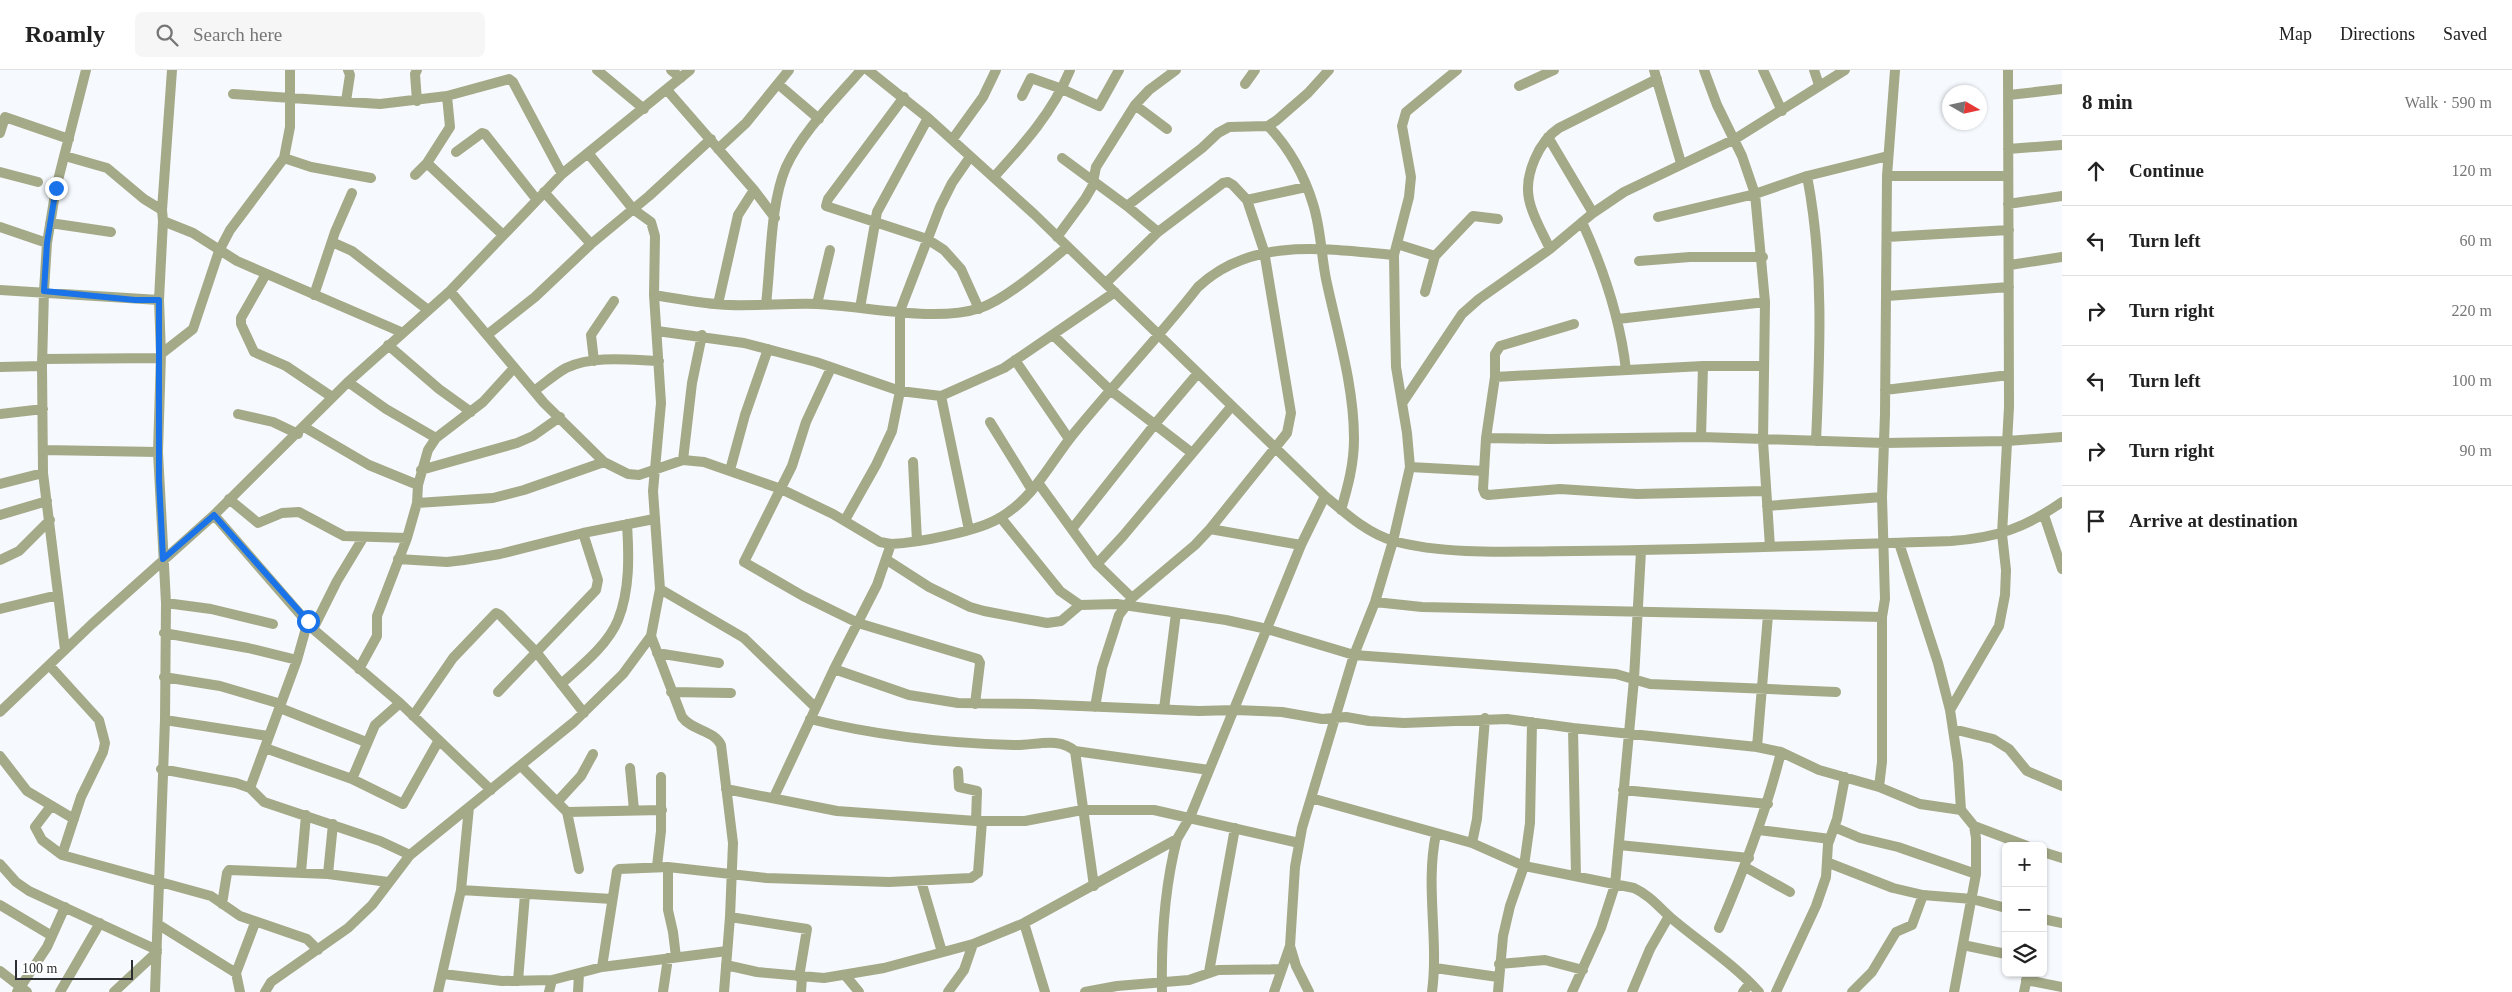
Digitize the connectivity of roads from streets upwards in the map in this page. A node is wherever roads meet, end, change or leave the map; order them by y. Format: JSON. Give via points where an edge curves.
{"nodes":[{"id":1,"x":86,"y":70,"type":"edge"},
{"id":2,"x":172,"y":70,"type":"edge"},
{"id":3,"x":290,"y":70,"type":"edge"},
{"id":4,"x":348,"y":70,"type":"edge"},
{"id":5,"x":417,"y":70,"type":"edge"},
{"id":6,"x":597,"y":70,"type":"edge"},
{"id":7,"x":671,"y":70,"type":"edge"},
{"id":8,"x":690,"y":70,"type":"edge"},
{"id":9,"x":789,"y":70,"type":"edge"},
{"id":10,"x":861,"y":70,"type":"edge"},
{"id":11,"x":868,"y":70,"type":"edge"},
{"id":12,"x":996,"y":70,"type":"edge"},
{"id":13,"x":1070,"y":70,"type":"edge"},
{"id":14,"x":1119,"y":70,"type":"edge"},
{"id":15,"x":1176,"y":70,"type":"edge"},
{"id":16,"x":1255,"y":70,"type":"edge"},
{"id":17,"x":1329,"y":70,"type":"edge"},
{"id":18,"x":1457,"y":70,"type":"edge"},
{"id":19,"x":1554,"y":70,"type":"edge"},
{"id":20,"x":1704,"y":70,"type":"edge"},
{"id":21,"x":1763,"y":70,"type":"edge"},
{"id":22,"x":1814,"y":70,"type":"edge"},
{"id":23,"x":1845,"y":70,"type":"edge"},
{"id":24,"x":1895,"y":70,"type":"edge"},
{"id":25,"x":2008,"y":70,"type":"edge"},
{"id":26,"x":1655,"y":75,"type":"edge"},
{"id":27,"x":681,"y":78,"type":"junction"},
{"id":28,"x":778,"y":84,"type":"junction"},
{"id":29,"x":1245,"y":84,"type":"dead end"},
{"id":30,"x":1520,"y":86,"type":"dead end"},
{"id":31,"x":1819,"y":86,"type":"junction"},
{"id":32,"x":1062,"y":89,"type":"junction"},
{"id":33,"x":2062,"y":89,"type":"edge"},
{"id":34,"x":667,"y":90,"type":"junction"},
{"id":35,"x":233,"y":94,"type":"dead end"},
{"id":36,"x":2009,"y":95,"type":"junction"},
{"id":37,"x":447,"y":96,"type":"junction"},
{"id":38,"x":1022,"y":96,"type":"dead end"},
{"id":39,"x":904,"y":97,"type":"junction"},
{"id":40,"x":289,"y":98,"type":"junction"},
{"id":41,"x":346,"y":101,"type":"junction"},
{"id":42,"x":417,"y":101,"type":"junction"},
{"id":43,"x":1135,"y":105,"type":"junction"},
{"id":44,"x":644,"y":108,"type":"junction"},
{"id":45,"x":1782,"y":111,"type":"junction"},
{"id":46,"x":819,"y":118,"type":"junction"},
{"id":47,"x":928,"y":118,"type":"junction"},
{"id":48,"x":1268,"y":126,"type":"junction"},
{"id":49,"x":1167,"y":129,"type":"dead end"},
{"id":50,"x":0,"y":133,"type":"edge"},
{"id":51,"x":1548,"y":137,"type":"junction"},
{"id":52,"x":69,"y":139,"type":"junction"},
{"id":53,"x":711,"y":139,"type":"junction"},
{"id":54,"x":1735,"y":139,"type":"junction"},
{"id":55,"x":952,"y":140,"type":"junction"},
{"id":56,"x":2062,"y":145,"type":"edge"},
{"id":57,"x":718,"y":149,"type":"junction"},
{"id":58,"x":2008,"y":149,"type":"junction"},
{"id":59,"x":456,"y":152,"type":"dead end"},
{"id":60,"x":588,"y":153,"type":"junction"},
{"id":61,"x":65,"y":156,"type":"junction"},
{"id":62,"x":970,"y":156,"type":"junction"},
{"id":63,"x":1888,"y":156,"type":"junction"},
{"id":64,"x":284,"y":158,"type":"junction"},
{"id":65,"x":1062,"y":158,"type":"dead end"},
{"id":66,"x":427,"y":163,"type":"junction"},
{"id":67,"x":1681,"y":163,"type":"junction"},
{"id":68,"x":0,"y":172,"type":"edge"},
{"id":69,"x":562,"y":174,"type":"junction"},
{"id":70,"x":415,"y":175,"type":"dead end"},
{"id":71,"x":1807,"y":176,"type":"junction"},
{"id":72,"x":1887,"y":176,"type":"junction"},
{"id":73,"x":2008,"y":176,"type":"junction"},
{"id":74,"x":994,"y":177,"type":"junction"},
{"id":75,"x":370,"y":178,"type":"dead end"},
{"id":76,"x":38,"y":182,"type":"dead end"},
{"id":77,"x":1093,"y":182,"type":"junction"},
{"id":78,"x":1306,"y":188,"type":"junction"},
{"id":79,"x":754,"y":190,"type":"junction"},
{"id":80,"x":352,"y":193,"type":"dead end"},
{"id":81,"x":1755,"y":194,"type":"junction"},
{"id":82,"x":540,"y":196,"type":"junction"},
{"id":83,"x":2062,"y":196,"type":"edge"},
{"id":84,"x":1247,"y":200,"type":"junction"},
{"id":85,"x":2008,"y":204,"type":"junction"},
{"id":86,"x":1127,"y":206,"type":"junction"},
{"id":87,"x":633,"y":209,"type":"junction"},
{"id":88,"x":162,"y":210,"type":"junction"},
{"id":89,"x":1593,"y":213,"type":"junction"},
{"id":90,"x":1658,"y":217,"type":"dead end"},
{"id":91,"x":775,"y":218,"type":"junction"},
{"id":92,"x":1498,"y":219,"type":"dead end"},
{"id":93,"x":163,"y":221,"type":"junction"},
{"id":94,"x":1582,"y":222,"type":"junction"},
{"id":95,"x":50,"y":223,"type":"junction"},
{"id":96,"x":874,"y":223,"type":"junction"},
{"id":97,"x":0,"y":228,"type":"edge"},
{"id":98,"x":2009,"y":230,"type":"junction"},
{"id":99,"x":111,"y":232,"type":"dead end"},
{"id":100,"x":1158,"y":232,"type":"junction"},
{"id":101,"x":503,"y":235,"type":"junction"},
{"id":102,"x":1057,"y":237,"type":"junction"},
{"id":103,"x":1887,"y":237,"type":"junction"},
{"id":104,"x":927,"y":239,"type":"junction"},
{"id":105,"x":332,"y":242,"type":"junction"},
{"id":106,"x":47,"y":243,"type":"junction"},
{"id":107,"x":590,"y":244,"type":"junction"},
{"id":108,"x":1397,"y":244,"type":"junction"},
{"id":109,"x":1067,"y":247,"type":"junction"},
{"id":110,"x":1321,"y":248,"type":"junction"},
{"id":111,"x":1550,"y":249,"type":"junction"},
{"id":112,"x":830,"y":250,"type":"dead end"},
{"id":113,"x":219,"y":251,"type":"junction"},
{"id":114,"x":1264,"y":252,"type":"junction"},
{"id":115,"x":1394,"y":255,"type":"junction"},
{"id":116,"x":1435,"y":256,"type":"junction"},
{"id":117,"x":1762,"y":256,"type":"junction"},
{"id":118,"x":2062,"y":257,"type":"edge"},
{"id":119,"x":1638,"y":261,"type":"dead end"},
{"id":120,"x":2010,"y":264,"type":"junction"},
{"id":121,"x":266,"y":274,"type":"junction"},
{"id":122,"x":1107,"y":282,"type":"junction"},
{"id":123,"x":2009,"y":286,"type":"junction"},
{"id":124,"x":0,"y":290,"type":"edge"},
{"id":125,"x":44,"y":291,"type":"junction"},
{"id":126,"x":450,"y":291,"type":"junction"},
{"id":127,"x":1115,"y":292,"type":"junction"},
{"id":128,"x":1425,"y":292,"type":"dead end"},
{"id":129,"x":314,"y":295,"type":"junction"},
{"id":130,"x":654,"y":295,"type":"junction"},
{"id":131,"x":1887,"y":296,"type":"junction"},
{"id":132,"x":159,"y":300,"type":"junction"},
{"id":133,"x":614,"y":301,"type":"dead end"},
{"id":134,"x":1765,"y":302,"type":"junction"},
{"id":135,"x":718,"y":304,"type":"junction"},
{"id":136,"x":766,"y":304,"type":"junction"},
{"id":137,"x":818,"y":304,"type":"junction"},
{"id":138,"x":860,"y":308,"type":"junction"},
{"id":139,"x":980,"y":308,"type":"junction"},
{"id":140,"x":428,"y":310,"type":"junction"},
{"id":141,"x":900,"y":311,"type":"junction"},
{"id":142,"x":1618,"y":319,"type":"junction"},
{"id":143,"x":1574,"y":324,"type":"dead end"},
{"id":144,"x":657,"y":331,"type":"junction"},
{"id":145,"x":401,"y":332,"type":"junction"},
{"id":146,"x":487,"y":335,"type":"junction"},
{"id":147,"x":702,"y":335,"type":"junction"},
{"id":148,"x":1053,"y":335,"type":"junction"},
{"id":149,"x":1159,"y":335,"type":"junction"},
{"id":150,"x":388,"y":345,"type":"junction"},
{"id":151,"x":768,"y":349,"type":"junction"},
{"id":152,"x":161,"y":356,"type":"junction"},
{"id":153,"x":1015,"y":360,"type":"junction"},
{"id":154,"x":594,"y":361,"type":"junction"},
{"id":155,"x":659,"y":361,"type":"junction"},
{"id":156,"x":42,"y":362,"type":"junction"},
{"id":157,"x":0,"y":366,"type":"edge"},
{"id":158,"x":1703,"y":366,"type":"junction"},
{"id":159,"x":1764,"y":366,"type":"junction"},
{"id":160,"x":514,"y":368,"type":"junction"},
{"id":161,"x":831,"y":368,"type":"junction"},
{"id":162,"x":1626,"y":370,"type":"junction"},
{"id":163,"x":1198,"y":373,"type":"junction"},
{"id":164,"x":2009,"y":375,"type":"junction"},
{"id":165,"x":1495,"y":377,"type":"junction"},
{"id":166,"x":348,"y":382,"type":"junction"},
{"id":167,"x":1110,"y":390,"type":"junction"},
{"id":168,"x":1885,"y":390,"type":"junction"},
{"id":169,"x":534,"y":391,"type":"junction"},
{"id":170,"x":900,"y":391,"type":"junction"},
{"id":171,"x":941,"y":396,"type":"junction"},
{"id":172,"x":332,"y":397,"type":"junction"},
{"id":173,"x":1403,"y":402,"type":"junction"},
{"id":174,"x":1230,"y":407,"type":"junction"},
{"id":175,"x":42,"y":410,"type":"junction"},
{"id":176,"x":471,"y":412,"type":"junction"},
{"id":177,"x":0,"y":414,"type":"edge"},
{"id":178,"x":238,"y":414,"type":"dead end"},
{"id":179,"x":560,"y":418,"type":"junction"},
{"id":180,"x":990,"y":422,"type":"dead end"},
{"id":181,"x":1155,"y":424,"type":"junction"},
{"id":182,"x":301,"y":430,"type":"junction"},
{"id":183,"x":1701,"y":437,"type":"junction"},
{"id":184,"x":2062,"y":437,"type":"edge"},
{"id":185,"x":436,"y":438,"type":"junction"},
{"id":186,"x":1486,"y":438,"type":"junction"},
{"id":187,"x":1069,"y":439,"type":"junction"},
{"id":188,"x":1763,"y":441,"type":"junction"},
{"id":189,"x":1816,"y":441,"type":"junction"},
{"id":190,"x":2007,"y":441,"type":"junction"},
{"id":191,"x":1884,"y":443,"type":"junction"},
{"id":192,"x":1276,"y":448,"type":"junction"},
{"id":193,"x":43,"y":450,"type":"junction"},
{"id":194,"x":158,"y":452,"type":"junction"},
{"id":195,"x":1192,"y":453,"type":"junction"},
{"id":196,"x":682,"y":460,"type":"junction"},
{"id":197,"x":604,"y":462,"type":"junction"},
{"id":198,"x":913,"y":462,"type":"dead end"},
{"id":199,"x":1410,"y":466,"type":"junction"},
{"id":200,"x":656,"y":468,"type":"junction"},
{"id":201,"x":421,"y":470,"type":"junction"},
{"id":202,"x":730,"y":470,"type":"junction"},
{"id":203,"x":1484,"y":471,"type":"junction"},
{"id":204,"x":43,"y":473,"type":"junction"},
{"id":205,"x":0,"y":484,"type":"edge"},
{"id":206,"x":418,"y":485,"type":"junction"},
{"id":207,"x":1035,"y":487,"type":"junction"},
{"id":208,"x":781,"y":489,"type":"junction"},
{"id":209,"x":1765,"y":491,"type":"junction"},
{"id":210,"x":1325,"y":496,"type":"junction"},
{"id":211,"x":1882,"y":497,"type":"junction"},
{"id":212,"x":229,"y":499,"type":"junction"},
{"id":213,"x":47,"y":501,"type":"junction"},
{"id":214,"x":2062,"y":502,"type":"edge"},
{"id":215,"x":417,"y":503,"type":"junction"},
{"id":216,"x":1767,"y":506,"type":"junction"},
{"id":217,"x":1340,"y":510,"type":"junction"},
{"id":218,"x":0,"y":515,"type":"edge"},
{"id":219,"x":214,"y":515,"type":"junction"},
{"id":220,"x":2044,"y":515,"type":"junction"},
{"id":221,"x":1001,"y":518,"type":"junction"},
{"id":222,"x":654,"y":519,"type":"junction"},
{"id":223,"x":50,"y":520,"type":"junction"},
{"id":224,"x":844,"y":520,"type":"junction"},
{"id":225,"x":627,"y":524,"type":"junction"},
{"id":226,"x":1072,"y":529,"type":"junction"},
{"id":227,"x":1210,"y":529,"type":"junction"},
{"id":228,"x":969,"y":530,"type":"junction"},
{"id":229,"x":583,"y":533,"type":"junction"},
{"id":230,"x":2002,"y":534,"type":"junction"},
{"id":231,"x":363,"y":538,"type":"junction"},
{"id":232,"x":407,"y":538,"type":"junction"},
{"id":233,"x":917,"y":541,"type":"junction"},
{"id":234,"x":1393,"y":541,"type":"junction"},
{"id":235,"x":1882,"y":543,"type":"junction"},
{"id":236,"x":1899,"y":543,"type":"junction"},
{"id":237,"x":891,"y":544,"type":"junction"},
{"id":238,"x":1301,"y":545,"type":"junction"},
{"id":239,"x":1770,"y":547,"type":"junction"},
{"id":240,"x":1641,"y":551,"type":"junction"},
{"id":241,"x":163,"y":559,"type":"junction"},
{"id":242,"x":398,"y":559,"type":"junction"},
{"id":243,"x":0,"y":560,"type":"edge"},
{"id":244,"x":886,"y":560,"type":"junction"},
{"id":245,"x":1097,"y":564,"type":"junction"},
{"id":246,"x":2062,"y":569,"type":"edge"},
{"id":247,"x":660,"y":589,"type":"junction"},
{"id":248,"x":58,"y":595,"type":"junction"},
{"id":249,"x":1129,"y":602,"type":"junction"},
{"id":250,"x":1375,"y":602,"type":"junction"},
{"id":251,"x":166,"y":603,"type":"junction"},
{"id":252,"x":1080,"y":606,"type":"junction"},
{"id":253,"x":0,"y":610,"type":"edge"},
{"id":254,"x":1637,"y":613,"type":"junction"},
{"id":255,"x":1176,"y":614,"type":"junction"},
{"id":256,"x":1768,"y":616,"type":"junction"},
{"id":257,"x":1882,"y":617,"type":"junction"},
{"id":258,"x":858,"y":623,"type":"junction"},
{"id":259,"x":273,"y":624,"type":"dead end"},
{"id":260,"x":310,"y":625,"type":"junction"},
{"id":261,"x":1267,"y":629,"type":"junction"},
{"id":262,"x":164,"y":634,"type":"junction"},
{"id":263,"x":651,"y":636,"type":"junction"},
{"id":264,"x":65,"y":650,"type":"junction"},
{"id":265,"x":657,"y":653,"type":"junction"},
{"id":266,"x":537,"y":654,"type":"junction"},
{"id":267,"x":1354,"y":655,"type":"junction"},
{"id":268,"x":297,"y":660,"type":"junction"},
{"id":269,"x":720,"y":663,"type":"dead end"},
{"id":270,"x":49,"y":665,"type":"junction"},
{"id":271,"x":358,"y":669,"type":"junction"},
{"id":272,"x":834,"y":669,"type":"junction"},
{"id":273,"x":164,"y":676,"type":"junction"},
{"id":274,"x":1634,"y":679,"type":"junction"},
{"id":275,"x":561,"y":684,"type":"junction"},
{"id":276,"x":1764,"y":688,"type":"junction"},
{"id":277,"x":498,"y":692,"type":"dead end"},
{"id":278,"x":671,"y":692,"type":"junction"},
{"id":279,"x":1836,"y":692,"type":"dead end"},
{"id":280,"x":731,"y":693,"type":"dead end"},
{"id":281,"x":400,"y":703,"type":"junction"},
{"id":282,"x":975,"y":704,"type":"junction"},
{"id":283,"x":280,"y":706,"type":"junction"},
{"id":284,"x":815,"y":707,"type":"junction"},
{"id":285,"x":1096,"y":707,"type":"junction"},
{"id":286,"x":1164,"y":709,"type":"junction"},
{"id":287,"x":1235,"y":710,"type":"junction"},
{"id":288,"x":1950,"y":710,"type":"junction"},
{"id":289,"x":0,"y":712,"type":"edge"},
{"id":290,"x":584,"y":713,"type":"junction"},
{"id":291,"x":413,"y":716,"type":"junction"},
{"id":292,"x":1335,"y":718,"type":"junction"},
{"id":293,"x":1485,"y":718,"type":"junction"},
{"id":294,"x":810,"y":719,"type":"junction"},
{"id":295,"x":165,"y":720,"type":"junction"},
{"id":296,"x":1532,"y":722,"type":"junction"},
{"id":297,"x":1573,"y":728,"type":"junction"},
{"id":298,"x":1953,"y":729,"type":"junction"},
{"id":299,"x":1628,"y":734,"type":"junction"},
{"id":300,"x":268,"y":736,"type":"junction"},
{"id":301,"x":439,"y":740,"type":"junction"},
{"id":302,"x":366,"y":742,"type":"junction"},
{"id":303,"x":1757,"y":747,"type":"junction"},
{"id":304,"x":264,"y":748,"type":"junction"},
{"id":305,"x":1075,"y":751,"type":"junction"},
{"id":306,"x":1781,"y":752,"type":"junction"},
{"id":307,"x":593,"y":754,"type":"dead end"},
{"id":308,"x":0,"y":756,"type":"edge"},
{"id":309,"x":521,"y":766,"type":"junction"},
{"id":310,"x":630,"y":768,"type":"dead end"},
{"id":311,"x":161,"y":769,"type":"junction"},
{"id":312,"x":1209,"y":770,"type":"junction"},
{"id":313,"x":958,"y":771,"type":"dead end"},
{"id":314,"x":661,"y":777,"type":"dead end"},
{"id":315,"x":1845,"y":777,"type":"junction"},
{"id":316,"x":352,"y":779,"type":"junction"},
{"id":317,"x":2062,"y":786,"type":"edge"},
{"id":318,"x":250,"y":788,"type":"junction"},
{"id":319,"x":1879,"y":788,"type":"junction"},
{"id":320,"x":726,"y":789,"type":"junction"},
{"id":321,"x":491,"y":790,"type":"junction"},
{"id":322,"x":1624,"y":790,"type":"junction"},
{"id":323,"x":774,"y":797,"type":"junction"},
{"id":324,"x":1311,"y":798,"type":"junction"},
{"id":325,"x":558,"y":801,"type":"junction"},
{"id":326,"x":1768,"y":804,"type":"junction"},
{"id":327,"x":51,"y":806,"type":"junction"},
{"id":328,"x":469,"y":808,"type":"junction"},
{"id":329,"x":634,"y":810,"type":"junction"},
{"id":330,"x":662,"y":810,"type":"junction"},
{"id":331,"x":1082,"y":810,"type":"junction"},
{"id":332,"x":1961,"y":810,"type":"junction"},
{"id":333,"x":567,"y":812,"type":"junction"},
{"id":334,"x":306,"y":815,"type":"junction"},
{"id":335,"x":1190,"y":817,"type":"junction"},
{"id":336,"x":74,"y":819,"type":"junction"},
{"id":337,"x":979,"y":822,"type":"junction"},
{"id":338,"x":333,"y":824,"type":"junction"},
{"id":339,"x":1974,"y":826,"type":"junction"},
{"id":340,"x":1834,"y":827,"type":"junction"},
{"id":341,"x":1235,"y":828,"type":"junction"},
{"id":342,"x":1759,"y":830,"type":"junction"},
{"id":343,"x":1436,"y":834,"type":"junction"},
{"id":344,"x":1177,"y":839,"type":"junction"},
{"id":345,"x":1830,"y":839,"type":"junction"},
{"id":346,"x":2016,"y":842,"type":"edge"},
{"id":347,"x":1299,"y":843,"type":"junction"},
{"id":348,"x":1472,"y":843,"type":"junction"},
{"id":349,"x":1619,"y":845,"type":"junction"},
{"id":350,"x":2047,"y":853,"type":"edge"},
{"id":351,"x":62,"y":855,"type":"junction"},
{"id":352,"x":410,"y":855,"type":"junction"},
{"id":353,"x":2062,"y":858,"type":"edge"},
{"id":354,"x":1747,"y":862,"type":"junction"},
{"id":355,"x":1829,"y":863,"type":"junction"},
{"id":356,"x":0,"y":864,"type":"edge"},
{"id":357,"x":663,"y":866,"type":"junction"},
{"id":358,"x":1524,"y":866,"type":"junction"},
{"id":359,"x":579,"y":868,"type":"dead end"},
{"id":360,"x":301,"y":872,"type":"junction"},
{"id":361,"x":328,"y":874,"type":"junction"},
{"id":362,"x":732,"y":874,"type":"junction"},
{"id":363,"x":1976,"y":874,"type":"junction"},
{"id":364,"x":1576,"y":876,"type":"junction"},
{"id":365,"x":921,"y":881,"type":"junction"},
{"id":366,"x":160,"y":882,"type":"junction"},
{"id":367,"x":388,"y":882,"type":"junction"},
{"id":368,"x":1615,"y":885,"type":"junction"},
{"id":369,"x":1094,"y":886,"type":"junction"},
{"id":370,"x":461,"y":890,"type":"junction"},
{"id":371,"x":1790,"y":892,"type":"dead end"},
{"id":372,"x":525,"y":894,"type":"junction"},
{"id":373,"x":1924,"y":895,"type":"junction"},
{"id":374,"x":612,"y":898,"type":"junction"},
{"id":375,"x":1972,"y":899,"type":"junction"},
{"id":376,"x":222,"y":904,"type":"junction"},
{"id":377,"x":0,"y":905,"type":"edge"},
{"id":378,"x":65,"y":907,"type":"junction"},
{"id":379,"x":2002,"y":907,"type":"edge"},
{"id":380,"x":1669,"y":916,"type":"junction"},
{"id":381,"x":730,"y":917,"type":"junction"},
{"id":382,"x":2047,"y":919,"type":"edge"},
{"id":383,"x":100,"y":923,"type":"junction"},
{"id":384,"x":255,"y":923,"type":"junction"},
{"id":385,"x":1024,"y":923,"type":"junction"},
{"id":386,"x":2062,"y":923,"type":"edge"},
{"id":387,"x":159,"y":925,"type":"junction"},
{"id":388,"x":1719,"y":928,"type":"dead end"},
{"id":389,"x":52,"y":936,"type":"junction"},
{"id":390,"x":973,"y":944,"type":"junction"},
{"id":391,"x":1963,"y":944,"type":"junction"},
{"id":392,"x":1290,"y":946,"type":"junction"},
{"id":393,"x":318,"y":950,"type":"junction"},
{"id":394,"x":157,"y":951,"type":"junction"},
{"id":395,"x":727,"y":951,"type":"junction"},
{"id":396,"x":942,"y":952,"type":"junction"},
{"id":397,"x":2002,"y":953,"type":"edge"},
{"id":398,"x":672,"y":958,"type":"junction"},
{"id":399,"x":1499,"y":964,"type":"junction"},
{"id":400,"x":726,"y":965,"type":"junction"},
{"id":401,"x":602,"y":967,"type":"junction"},
{"id":402,"x":1435,"y":968,"type":"junction"},
{"id":403,"x":1282,"y":969,"type":"junction"},
{"id":404,"x":1583,"y":970,"type":"junction"},
{"id":405,"x":0,"y":971,"type":"edge"},
{"id":406,"x":1209,"y":972,"type":"junction"},
{"id":407,"x":236,"y":973,"type":"junction"},
{"id":408,"x":443,"y":974,"type":"junction"},
{"id":409,"x":579,"y":974,"type":"junction"},
{"id":410,"x":845,"y":975,"type":"junction"},
{"id":411,"x":801,"y":977,"type":"junction"},
{"id":412,"x":1498,"y":977,"type":"junction"},
{"id":413,"x":2027,"y":977,"type":"edge"},
{"id":414,"x":552,"y":980,"type":"junction"},
{"id":415,"x":518,"y":981,"type":"junction"},
{"id":416,"x":1750,"y":983,"type":"junction"},
{"id":417,"x":1162,"y":987,"type":"edge"},
{"id":418,"x":2062,"y":987,"type":"edge"},
{"id":419,"x":952,"y":988,"type":"edge"},
{"id":420,"x":1100,"y":990,"type":"edge"},
{"id":421,"x":22,"y":991,"type":"edge"},
{"id":422,"x":60,"y":992,"type":"edge"},
{"id":423,"x":114,"y":992,"type":"edge"},
{"id":424,"x":155,"y":992,"type":"edge"},
{"id":425,"x":240,"y":992,"type":"edge"},
{"id":426,"x":265,"y":992,"type":"edge"},
{"id":427,"x":438,"y":992,"type":"edge"},
{"id":428,"x":549,"y":992,"type":"edge"},
{"id":429,"x":578,"y":992,"type":"edge"},
{"id":430,"x":663,"y":992,"type":"edge"},
{"id":431,"x":724,"y":992,"type":"edge"},
{"id":432,"x":801,"y":992,"type":"edge"},
{"id":433,"x":859,"y":992,"type":"edge"},
{"id":434,"x":964,"y":992,"type":"edge"},
{"id":435,"x":1045,"y":992,"type":"edge"},
{"id":436,"x":1085,"y":992,"type":"edge"},
{"id":437,"x":1274,"y":992,"type":"edge"},
{"id":438,"x":1309,"y":992,"type":"edge"},
{"id":439,"x":1432,"y":992,"type":"edge"},
{"id":440,"x":1498,"y":992,"type":"edge"},
{"id":441,"x":1572,"y":992,"type":"edge"},
{"id":442,"x":1632,"y":992,"type":"edge"},
{"id":443,"x":1743,"y":992,"type":"edge"},
{"id":444,"x":1759,"y":992,"type":"edge"},
{"id":445,"x":1776,"y":992,"type":"edge"},
{"id":446,"x":1852,"y":992,"type":"edge"},
{"id":447,"x":1954,"y":992,"type":"edge"},
{"id":448,"x":2024,"y":992,"type":"edge"}],
"edges":[{"from":1,"to":52,"type":"street"},
{"from":2,"to":88,"type":"street"},
{"from":3,"to":40,"type":"street"},
{"from":4,"to":41,"type":"street"},
{"from":5,"to":42,"type":"street"},
{"from":6,"to":44,"type":"street"},
{"from":7,"to":27,"type":"street"},
{"from":8,"to":27,"type":"street"},
{"from":9,"to":28,"type":"street"},
{"from":10,"to":46,"type":"street"},
{"from":11,"to":39,"type":"street"},
{"from":12,"to":55,"type":"street","via":[[983,98]]},
{"from":13,"to":32,"type":"street"},
{"from":14,"to":32,"type":"street","via":[[1099,106]]},
{"from":15,"to":43,"type":"street"},
{"from":16,"to":29,"type":"street"},
{"from":17,"to":48,"type":"street","via":[[1308,93]]},
{"from":18,"to":108,"type":"street","via":[[1406,112],[1403,119],[1411,177]]},
{"from":19,"to":30,"type":"street"},
{"from":20,"to":54,"type":"street"},
{"from":21,"to":45,"type":"street"},
{"from":22,"to":31,"type":"street"},
{"from":23,"to":31,"type":"street"},
{"from":24,"to":63,"type":"street"},
{"from":25,"to":36,"type":"street"},
{"from":26,"to":51,"type":"street"},
{"from":26,"to":67,"type":"street"},
{"from":27,"to":34,"type":"street"},
{"from":28,"to":46,"type":"street"},
{"from":28,"to":57,"type":"street","via":[[746,124]]},
{"from":31,"to":45,"type":"street"},
{"from":32,"to":38,"type":"street","via":[[1030,78]]},
{"from":32,"to":74,"type":"street","via":[[1043,120]]},
{"from":33,"to":36,"type":"street"},
{"from":34,"to":44,"type":"street"},
{"from":34,"to":53,"type":"street"},
{"from":35,"to":40,"type":"street"},
{"from":36,"to":58,"type":"street"},
{"from":37,"to":42,"type":"street"},
{"from":37,"to":66,"type":"street","via":[[450,127]]},
{"from":37,"to":69,"type":"street","via":[[504,79],[513,82]]},
{"from":39,"to":47,"type":"street"},
{"from":39,"to":96,"type":"street","via":[[826,203],[826,206]]},
{"from":40,"to":41,"type":"street"},
{"from":40,"to":64,"type":"street","via":[[290,128]]},
{"from":41,"to":42,"type":"street","via":[[380,104]]},
{"from":43,"to":49,"type":"street"},
{"from":43,"to":77,"type":"street","via":[[1096,167]]},
{"from":44,"to":60,"type":"street"},
{"from":45,"to":54,"type":"street"},
{"from":46,"to":91,"type":"street","via":[[787,166]]},
{"from":47,"to":55,"type":"street"},
{"from":47,"to":96,"type":"street","via":[[883,200]]},
{"from":48,"to":78,"type":"street","via":[[1285,147]]},
{"from":48,"to":86,"type":"street","via":[[1224,130]]},
{"from":50,"to":52,"type":"street","via":[[6,117]]},
{"from":51,"to":89,"type":"street"},
{"from":51,"to":111,"type":"street","via":[[1533,167],[1528,198]]},
{"from":52,"to":61,"type":"street"},
{"from":53,"to":57,"type":"street"},
{"from":53,"to":87,"type":"street"},
{"from":54,"to":67,"type":"street"},
{"from":54,"to":81,"type":"street"},
{"from":55,"to":62,"type":"street"},
{"from":56,"to":58,"type":"street"},
{"from":57,"to":79,"type":"street"},
{"from":58,"to":73,"type":"street"},
{"from":59,"to":82,"type":"street","via":[[485,134]]},
{"from":60,"to":69,"type":"street"},
{"from":60,"to":87,"type":"street"},
{"from":61,"to":88,"type":"street","via":[[107,168]]},
{"from":61,"to":95,"type":"street"},
{"from":62,"to":74,"type":"street"},
{"from":62,"to":104,"type":"street","via":[[952,183]]},
{"from":63,"to":71,"type":"street"},
{"from":63,"to":72,"type":"street"},
{"from":64,"to":75,"type":"street","via":[[311,167]]},
{"from":64,"to":113,"type":"street","via":[[238,219]]},
{"from":65,"to":77,"type":"street"},
{"from":66,"to":70,"type":"street"},
{"from":66,"to":101,"type":"street"},
{"from":67,"to":89,"type":"street","via":[[1624,192]]},
{"from":68,"to":76,"type":"street"},
{"from":69,"to":82,"type":"street"},
{"from":71,"to":81,"type":"street"},
{"from":71,"to":189,"type":"street","via":[[1815,224],[1818,273]]},
{"from":72,"to":73,"type":"street"},
{"from":72,"to":103,"type":"street"},
{"from":73,"to":85,"type":"street"},
{"from":74,"to":102,"type":"street"},
{"from":77,"to":86,"type":"street"},
{"from":77,"to":102,"type":"street","via":[[1085,199]]},
{"from":78,"to":84,"type":"street"},
{"from":78,"to":110,"type":"street","via":[[1319,228]]},
{"from":79,"to":91,"type":"street"},
{"from":79,"to":135,"type":"street","via":[[738,215]]},
{"from":80,"to":105,"type":"street"},
{"from":81,"to":90,"type":"street"},
{"from":81,"to":117,"type":"street"},
{"from":82,"to":101,"type":"street"},
{"from":82,"to":107,"type":"street"},
{"from":83,"to":85,"type":"street"},
{"from":84,"to":100,"type":"street","via":[[1233,185],[1223,183]]},
{"from":84,"to":114,"type":"street"},
{"from":85,"to":98,"type":"street"},
{"from":86,"to":100,"type":"street"},
{"from":87,"to":107,"type":"street"},
{"from":87,"to":130,"type":"street","via":[[654,227]]},
{"from":88,"to":93,"type":"street"},
{"from":89,"to":94,"type":"street"},
{"from":91,"to":136,"type":"street"},
{"from":92,"to":116,"type":"street","via":[[1473,216]]},
{"from":93,"to":113,"type":"street","via":[[202,238]]},
{"from":93,"to":132,"type":"street"},
{"from":94,"to":111,"type":"street"},
{"from":94,"to":142,"type":"street","via":[[1600,261]]},
{"from":95,"to":99,"type":"street"},
{"from":95,"to":106,"type":"street"},
{"from":96,"to":104,"type":"street"},
{"from":96,"to":138,"type":"street"},
{"from":97,"to":106,"type":"street"},
{"from":98,"to":103,"type":"street"},
{"from":98,"to":120,"type":"street"},
{"from":100,"to":122,"type":"street"},
{"from":101,"to":126,"type":"street"},
{"from":102,"to":109,"type":"street"},
{"from":103,"to":131,"type":"street"},
{"from":104,"to":139,"type":"street","via":[[954,259]]},
{"from":104,"to":141,"type":"street"},
{"from":105,"to":129,"type":"street"},
{"from":105,"to":140,"type":"street","via":[[352,251]]},
{"from":106,"to":125,"type":"street"},
{"from":107,"to":146,"type":"street","via":[[535,297]]},
{"from":108,"to":115,"type":"street"},
{"from":108,"to":116,"type":"street"},
{"from":109,"to":122,"type":"street"},
{"from":109,"to":139,"type":"street","via":[[1032,276]]},
{"from":110,"to":114,"type":"street"},
{"from":110,"to":115,"type":"street"},
{"from":110,"to":217,"type":"street","via":[[1352,407],[1353,463]]},
{"from":111,"to":173,"type":"street","via":[[1462,314]]},
{"from":112,"to":137,"type":"street"},
{"from":113,"to":121,"type":"street"},
{"from":113,"to":152,"type":"street","via":[[193,329]]},
{"from":114,"to":149,"type":"street","via":[[1204,281]]},
{"from":114,"to":192,"type":"street","via":[[1291,413],[1287,433]]},
{"from":115,"to":173,"type":"street","via":[[1396,367]]},
{"from":116,"to":128,"type":"street"},
{"from":117,"to":119,"type":"street"},
{"from":117,"to":134,"type":"street"},
{"from":118,"to":120,"type":"street"},
{"from":120,"to":123,"type":"street"},
{"from":121,"to":129,"type":"street"},
{"from":121,"to":172,"type":"street","via":[[241,318],[250,345],[260,356],[286,366]]},
{"from":122,"to":127,"type":"street"},
{"from":123,"to":131,"type":"street"},
{"from":123,"to":164,"type":"street"},
{"from":124,"to":125,"type":"street"},
{"from":125,"to":132,"type":"street"},
{"from":125,"to":156,"type":"street"},
{"from":126,"to":140,"type":"street"},
{"from":126,"to":146,"type":"street"},
{"from":127,"to":148,"type":"street"},
{"from":127,"to":149,"type":"street"},
{"from":129,"to":145,"type":"street"},
{"from":130,"to":135,"type":"street"},
{"from":130,"to":144,"type":"street"},
{"from":131,"to":168,"type":"street"},
{"from":132,"to":152,"type":"street"},
{"from":133,"to":154,"type":"street","via":[[591,335]]},
{"from":134,"to":142,"type":"street"},
{"from":134,"to":159,"type":"street"},
{"from":135,"to":136,"type":"street"},
{"from":136,"to":137,"type":"street"},
{"from":137,"to":138,"type":"street"},
{"from":138,"to":141,"type":"street"},
{"from":139,"to":141,"type":"street","via":[[935,314]]},
{"from":140,"to":145,"type":"street"},
{"from":141,"to":170,"type":"street"},
{"from":142,"to":162,"type":"street"},
{"from":143,"to":165,"type":"street","via":[[1500,346],[1495,354]]},
{"from":144,"to":147,"type":"street"},
{"from":144,"to":155,"type":"street"},
{"from":145,"to":150,"type":"street"},
{"from":146,"to":160,"type":"street"},
{"from":147,"to":151,"type":"street"},
{"from":147,"to":196,"type":"street"},
{"from":148,"to":153,"type":"street"},
{"from":148,"to":167,"type":"street"},
{"from":149,"to":163,"type":"street"},
{"from":149,"to":167,"type":"street"},
{"from":150,"to":166,"type":"street"},
{"from":150,"to":176,"type":"street"},
{"from":151,"to":161,"type":"street"},
{"from":151,"to":202,"type":"street"},
{"from":152,"to":156,"type":"street"},
{"from":152,"to":194,"type":"street"},
{"from":153,"to":171,"type":"street","via":[[972,384]]},
{"from":153,"to":187,"type":"street"},
{"from":154,"to":155,"type":"street"},
{"from":154,"to":169,"type":"street","via":[[566,368]]},
{"from":155,"to":200,"type":"street","via":[[661,403]]},
{"from":156,"to":157,"type":"street"},
{"from":156,"to":175,"type":"street"},
{"from":158,"to":159,"type":"street"},
{"from":158,"to":162,"type":"street"},
{"from":158,"to":183,"type":"street"},
{"from":159,"to":188,"type":"street"},
{"from":160,"to":169,"type":"street"},
{"from":160,"to":176,"type":"street"},
{"from":161,"to":170,"type":"street"},
{"from":161,"to":208,"type":"street"},
{"from":162,"to":165,"type":"street"},
{"from":163,"to":174,"type":"street"},
{"from":163,"to":181,"type":"street"},
{"from":164,"to":168,"type":"street"},
{"from":164,"to":190,"type":"street"},
{"from":165,"to":186,"type":"street"},
{"from":166,"to":172,"type":"street"},
{"from":166,"to":185,"type":"street"},
{"from":167,"to":181,"type":"street"},
{"from":167,"to":187,"type":"street"},
{"from":168,"to":191,"type":"street"},
{"from":169,"to":179,"type":"street"},
{"from":170,"to":171,"type":"street"},
{"from":170,"to":224,"type":"street","via":[[886,444]]},
{"from":171,"to":228,"type":"street"},
{"from":172,"to":182,"type":"street"},
{"from":173,"to":199,"type":"street"},
{"from":174,"to":192,"type":"street"},
{"from":174,"to":195,"type":"street"},
{"from":175,"to":177,"type":"street"},
{"from":175,"to":193,"type":"street"},
{"from":176,"to":185,"type":"street"},
{"from":178,"to":182,"type":"street"},
{"from":179,"to":197,"type":"street"},
{"from":179,"to":201,"type":"street","via":[[516,443]]},
{"from":180,"to":207,"type":"street"},
{"from":181,"to":195,"type":"street"},
{"from":181,"to":226,"type":"street"},
{"from":182,"to":206,"type":"street"},
{"from":182,"to":212,"type":"street"},
{"from":183,"to":186,"type":"street"},
{"from":183,"to":188,"type":"street"},
{"from":184,"to":190,"type":"street"},
{"from":185,"to":201,"type":"street"},
{"from":186,"to":203,"type":"street"},
{"from":187,"to":207,"type":"street"},
{"from":188,"to":189,"type":"street"},
{"from":188,"to":209,"type":"street"},
{"from":189,"to":191,"type":"street"},
{"from":190,"to":191,"type":"street"},
{"from":190,"to":230,"type":"street"},
{"from":191,"to":211,"type":"street"},
{"from":192,"to":210,"type":"street"},
{"from":192,"to":227,"type":"street"},
{"from":193,"to":194,"type":"street"},
{"from":193,"to":204,"type":"street"},
{"from":194,"to":241,"type":"street"},
{"from":195,"to":245,"type":"street"},
{"from":196,"to":200,"type":"street"},
{"from":196,"to":202,"type":"street","via":[[704,462]]},
{"from":197,"to":200,"type":"street","via":[[634,474]]},
{"from":197,"to":215,"type":"street","via":[[493,498]]},
{"from":198,"to":233,"type":"street"},
{"from":199,"to":203,"type":"street"},
{"from":199,"to":234,"type":"street"},
{"from":200,"to":222,"type":"street"},
{"from":201,"to":206,"type":"street"},
{"from":202,"to":208,"type":"street"},
{"from":203,"to":209,"type":"street","via":[[1484,492],[1488,495],[1560,489],[1637,494]]},
{"from":204,"to":205,"type":"street"},
{"from":204,"to":213,"type":"street"},
{"from":206,"to":215,"type":"street"},
{"from":207,"to":221,"type":"street"},
{"from":207,"to":226,"type":"street"},
{"from":208,"to":224,"type":"street"},
{"from":208,"to":258,"type":"street","via":[[744,562]]},
{"from":209,"to":216,"type":"street"},
{"from":210,"to":217,"type":"street"},
{"from":210,"to":238,"type":"street"},
{"from":211,"to":216,"type":"street"},
{"from":211,"to":235,"type":"street"},
{"from":212,"to":219,"type":"street"},
{"from":212,"to":231,"type":"street","via":[[258,523],[282,513],[299,512],[338,534]]},
{"from":213,"to":218,"type":"street"},
{"from":213,"to":223,"type":"street"},
{"from":214,"to":220,"type":"street"},
{"from":215,"to":232,"type":"street"},
{"from":216,"to":239,"type":"street"},
{"from":217,"to":234,"type":"street"},
{"from":219,"to":241,"type":"street"},
{"from":219,"to":260,"type":"street"},
{"from":220,"to":230,"type":"street"},
{"from":220,"to":246,"type":"street"},
{"from":221,"to":228,"type":"street"},
{"from":221,"to":252,"type":"street","via":[[1060,590]]},
{"from":222,"to":225,"type":"street"},
{"from":222,"to":247,"type":"street"},
{"from":223,"to":243,"type":"street","via":[[19,551]]},
{"from":223,"to":248,"type":"street"},
{"from":224,"to":237,"type":"street"},
{"from":225,"to":229,"type":"street"},
{"from":225,"to":275,"type":"street","via":[[628,571],[618,622],[582,665]]},
{"from":226,"to":245,"type":"street"},
{"from":227,"to":238,"type":"street"},
{"from":227,"to":249,"type":"street"},
{"from":228,"to":233,"type":"street"},
{"from":229,"to":242,"type":"street","via":[[464,560]]},
{"from":229,"to":266,"type":"street","via":[[598,586]]},
{"from":230,"to":236,"type":"street","via":[[1971,540]]},
{"from":230,"to":288,"type":"street","via":[[2006,570],[2003,613],[1999,626]]},
{"from":231,"to":232,"type":"street"},
{"from":231,"to":260,"type":"street"},
{"from":232,"to":242,"type":"street"},
{"from":233,"to":237,"type":"street"},
{"from":234,"to":240,"type":"street","via":[[1455,550]]},
{"from":234,"to":250,"type":"street"},
{"from":235,"to":236,"type":"street"},
{"from":235,"to":239,"type":"street"},
{"from":235,"to":257,"type":"street","via":[[1885,599]]},
{"from":236,"to":288,"type":"street"},
{"from":237,"to":244,"type":"street"},
{"from":238,"to":261,"type":"street"},
{"from":239,"to":240,"type":"street"},
{"from":240,"to":254,"type":"street"},
{"from":241,"to":251,"type":"street"},
{"from":241,"to":264,"type":"street"},
{"from":242,"to":271,"type":"street","via":[[389,591],[377,616],[377,636]]},
{"from":244,"to":252,"type":"street","via":[[970,608],[1047,623],[1061,621]]},
{"from":244,"to":258,"type":"street"},
{"from":245,"to":249,"type":"street"},
{"from":247,"to":263,"type":"street"},
{"from":247,"to":284,"type":"street","via":[[744,638]]},
{"from":248,"to":253,"type":"street"},
{"from":248,"to":264,"type":"street"},
{"from":249,"to":252,"type":"street"},
{"from":249,"to":255,"type":"street"},
{"from":249,"to":285,"type":"street","via":[[1114,624]]},
{"from":250,"to":254,"type":"street","via":[[1422,607]]},
{"from":250,"to":267,"type":"street"},
{"from":251,"to":259,"type":"street","via":[[212,609]]},
{"from":251,"to":262,"type":"street"},
{"from":254,"to":256,"type":"street"},
{"from":254,"to":274,"type":"street"},
{"from":255,"to":261,"type":"street"},
{"from":255,"to":286,"type":"street"},
{"from":256,"to":257,"type":"street"},
{"from":256,"to":276,"type":"street"},
{"from":257,"to":319,"type":"street","via":[[1882,762]]},
{"from":258,"to":272,"type":"street"},
{"from":258,"to":282,"type":"street","via":[[978,659]]},
{"from":260,"to":268,"type":"street"},
{"from":260,"to":271,"type":"street"},
{"from":261,"to":267,"type":"street"},
{"from":261,"to":287,"type":"street"},
{"from":262,"to":268,"type":"street"},
{"from":262,"to":273,"type":"street"},
{"from":263,"to":265,"type":"street"},
{"from":263,"to":290,"type":"street","via":[[622,674]]},
{"from":264,"to":270,"type":"street"},
{"from":265,"to":269,"type":"street"},
{"from":265,"to":278,"type":"street"},
{"from":266,"to":275,"type":"street"},
{"from":266,"to":277,"type":"street"},
{"from":266,"to":291,"type":"street","via":[[496,613],[453,658]]},
{"from":267,"to":274,"type":"street","via":[[1616,674]]},
{"from":267,"to":292,"type":"street"},
{"from":268,"to":283,"type":"street"},
{"from":270,"to":289,"type":"street"},
{"from":270,"to":336,"type":"street","via":[[94,712],[104,737],[103,752]]},
{"from":271,"to":281,"type":"street"},
{"from":272,"to":282,"type":"street","via":[[909,695]]},
{"from":272,"to":284,"type":"street"},
{"from":273,"to":283,"type":"street","via":[[220,686]]},
{"from":273,"to":295,"type":"street"},
{"from":274,"to":276,"type":"street","via":[[1650,684]]},
{"from":274,"to":299,"type":"street"},
{"from":275,"to":290,"type":"street"},
{"from":276,"to":279,"type":"street"},
{"from":276,"to":303,"type":"street"},
{"from":278,"to":280,"type":"street"},
{"from":278,"to":320,"type":"street","via":[[688,725],[719,740]]},
{"from":281,"to":291,"type":"street"},
{"from":281,"to":302,"type":"street","via":[[382,716]]},
{"from":282,"to":285,"type":"street"},
{"from":283,"to":300,"type":"street"},
{"from":283,"to":302,"type":"street"},
{"from":284,"to":294,"type":"street"},
{"from":285,"to":286,"type":"street"},
{"from":286,"to":287,"type":"street"},
{"from":287,"to":292,"type":"street"},
{"from":287,"to":312,"type":"street"},
{"from":288,"to":298,"type":"street"},
{"from":290,"to":309,"type":"street"},
{"from":291,"to":301,"type":"street"},
{"from":292,"to":293,"type":"street","via":[[1404,723]]},
{"from":292,"to":324,"type":"street"},
{"from":293,"to":296,"type":"street"},
{"from":293,"to":348,"type":"street"},
{"from":294,"to":305,"type":"street","via":[[897,738],[1014,745],[1062,742]]},
{"from":294,"to":323,"type":"street"},
{"from":295,"to":300,"type":"street"},
{"from":295,"to":311,"type":"street"},
{"from":296,"to":297,"type":"street"},
{"from":296,"to":358,"type":"street","via":[[1531,794]]},
{"from":297,"to":299,"type":"street"},
{"from":297,"to":364,"type":"street"},
{"from":298,"to":317,"type":"street","via":[[1998,742],[2009,749],[2027,771]]},
{"from":298,"to":332,"type":"street"},
{"from":299,"to":303,"type":"street"},
{"from":299,"to":322,"type":"street"},
{"from":300,"to":304,"type":"street"},
{"from":301,"to":316,"type":"street","via":[[403,804]]},
{"from":301,"to":321,"type":"street"},
{"from":302,"to":316,"type":"street"},
{"from":303,"to":306,"type":"street"},
{"from":304,"to":316,"type":"street"},
{"from":304,"to":318,"type":"street"},
{"from":305,"to":312,"type":"street"},
{"from":305,"to":331,"type":"street"},
{"from":306,"to":315,"type":"street","via":[[1819,770]]},
{"from":306,"to":326,"type":"street"},
{"from":307,"to":325,"type":"street","via":[[581,776]]},
{"from":308,"to":327,"type":"street","via":[[27,791]]},
{"from":309,"to":321,"type":"street"},
{"from":309,"to":325,"type":"street"},
{"from":310,"to":329,"type":"street"},
{"from":311,"to":318,"type":"street","via":[[226,780]]},
{"from":311,"to":366,"type":"street"},
{"from":312,"to":335,"type":"street"},
{"from":313,"to":337,"type":"street","via":[[959,786],[977,791]]},
{"from":314,"to":330,"type":"street"},
{"from":315,"to":319,"type":"street"},
{"from":315,"to":340,"type":"street"},
{"from":318,"to":334,"type":"street","via":[[264,802]]},
{"from":319,"to":332,"type":"street","via":[[1920,804]]},
{"from":320,"to":323,"type":"street"},
{"from":320,"to":362,"type":"street","via":[[732,826]]},
{"from":321,"to":328,"type":"street"},
{"from":322,"to":326,"type":"street"},
{"from":322,"to":349,"type":"street"},
{"from":323,"to":337,"type":"street","via":[[837,811]]},
{"from":324,"to":343,"type":"street"},
{"from":324,"to":347,"type":"street"},
{"from":325,"to":333,"type":"street"},
{"from":326,"to":342,"type":"street"},
{"from":327,"to":336,"type":"street"},
{"from":327,"to":351,"type":"street","via":[[35,828],[42,840]]},
{"from":328,"to":352,"type":"street"},
{"from":328,"to":370,"type":"street"},
{"from":329,"to":330,"type":"street"},
{"from":329,"to":333,"type":"street"},
{"from":330,"to":357,"type":"street"},
{"from":331,"to":335,"type":"street","via":[[1154,810]]},
{"from":331,"to":337,"type":"street","via":[[1025,821]]},
{"from":331,"to":369,"type":"street"},
{"from":332,"to":339,"type":"street"},
{"from":333,"to":359,"type":"street"},
{"from":334,"to":338,"type":"street"},
{"from":334,"to":360,"type":"street"},
{"from":335,"to":341,"type":"street"},
{"from":335,"to":344,"type":"street"},
{"from":336,"to":351,"type":"street"},
{"from":337,"to":365,"type":"street","via":[[976,876]]},
{"from":338,"to":352,"type":"street"},
{"from":338,"to":361,"type":"street"},
{"from":339,"to":346,"type":"street"},
{"from":339,"to":363,"type":"street"},
{"from":340,"to":345,"type":"street"},
{"from":340,"to":363,"type":"street"},
{"from":341,"to":347,"type":"street"},
{"from":341,"to":406,"type":"street"},
{"from":342,"to":345,"type":"street"},
{"from":342,"to":354,"type":"street"},
{"from":343,"to":348,"type":"street"},
{"from":343,"to":402,"type":"street","via":[[1432,855]]},
{"from":344,"to":369,"type":"street"},
{"from":344,"to":417,"type":"street","via":[[1164,918]]},
{"from":345,"to":355,"type":"street"},
{"from":347,"to":392,"type":"street"},
{"from":348,"to":358,"type":"street"},
{"from":349,"to":354,"type":"street"},
{"from":349,"to":368,"type":"street"},
{"from":350,"to":353,"type":"street"},
{"from":351,"to":366,"type":"street"},
{"from":352,"to":367,"type":"street"},
{"from":354,"to":371,"type":"street"},
{"from":354,"to":388,"type":"street"},
{"from":355,"to":373,"type":"street","via":[[1893,888]]},
{"from":355,"to":445,"type":"street","via":[[1816,906]]},
{"from":356,"to":378,"type":"street","via":[[29,891]]},
{"from":357,"to":362,"type":"street"},
{"from":357,"to":374,"type":"street","via":[[619,869]]},
{"from":357,"to":398,"type":"street"},
{"from":358,"to":364,"type":"street"},
{"from":358,"to":399,"type":"street","via":[[1510,906]]},
{"from":360,"to":361,"type":"street"},
{"from":360,"to":376,"type":"street","via":[[229,870]]},
{"from":361,"to":367,"type":"street"},
{"from":362,"to":365,"type":"street","via":[[766,878]]},
{"from":362,"to":381,"type":"street"},
{"from":363,"to":375,"type":"street"},
{"from":364,"to":368,"type":"street"},
{"from":365,"to":396,"type":"street"},
{"from":366,"to":376,"type":"street","via":[[212,896]]},
{"from":366,"to":387,"type":"street"},
{"from":367,"to":393,"type":"street","via":[[372,905]]},
{"from":368,"to":380,"type":"street","via":[[1634,888],[1645,894]]},
{"from":368,"to":404,"type":"street"},
{"from":369,"to":385,"type":"street"},
{"from":370,"to":372,"type":"street"},
{"from":370,"to":408,"type":"street"},
{"from":372,"to":374,"type":"street"},
{"from":372,"to":415,"type":"street"},
{"from":373,"to":375,"type":"street"},
{"from":373,"to":446,"type":"street","via":[[1912,925],[1896,932],[1872,972]]},
{"from":374,"to":401,"type":"street"},
{"from":375,"to":379,"type":"street"},
{"from":375,"to":391,"type":"street"},
{"from":376,"to":384,"type":"street"},
{"from":377,"to":389,"type":"street"},
{"from":378,"to":383,"type":"street"},
{"from":378,"to":389,"type":"street"},
{"from":380,"to":416,"type":"street","via":[[1702,940]]},
{"from":380,"to":442,"type":"street","via":[[1650,949]]},
{"from":381,"to":395,"type":"street"},
{"from":381,"to":411,"type":"street","via":[[807,929]]},
{"from":382,"to":386,"type":"street"},
{"from":383,"to":394,"type":"street"},
{"from":383,"to":422,"type":"street"},
{"from":384,"to":393,"type":"street","via":[[306,939]]},
{"from":384,"to":407,"type":"street"},
{"from":385,"to":390,"type":"street"},
{"from":385,"to":435,"type":"street"},
{"from":387,"to":394,"type":"street"},
{"from":387,"to":407,"type":"street"},
{"from":389,"to":421,"type":"street"},
{"from":390,"to":396,"type":"street"},
{"from":390,"to":419,"type":"street","via":[[964,970]]},
{"from":391,"to":397,"type":"street"},
{"from":391,"to":447,"type":"street"},
{"from":392,"to":403,"type":"street"},
{"from":392,"to":438,"type":"street"},
{"from":393,"to":426,"type":"street","via":[[271,982]]},
{"from":394,"to":423,"type":"street"},
{"from":394,"to":424,"type":"street"},
{"from":395,"to":398,"type":"street"},
{"from":395,"to":400,"type":"street"},
{"from":396,"to":410,"type":"street"},
{"from":398,"to":401,"type":"street"},
{"from":398,"to":430,"type":"street"},
{"from":399,"to":404,"type":"street","via":[[1545,960]]},
{"from":399,"to":412,"type":"street"},
{"from":400,"to":411,"type":"street"},
{"from":400,"to":431,"type":"street"},
{"from":401,"to":409,"type":"street"},
{"from":402,"to":412,"type":"street"},
{"from":402,"to":439,"type":"street"},
{"from":403,"to":406,"type":"street"},
{"from":403,"to":437,"type":"street"},
{"from":404,"to":441,"type":"street"},
{"from":405,"to":421,"type":"street"},
{"from":406,"to":417,"type":"street"},
{"from":407,"to":425,"type":"street"},
{"from":408,"to":415,"type":"street"},
{"from":408,"to":427,"type":"street"},
{"from":409,"to":414,"type":"street"},
{"from":409,"to":429,"type":"street"},
{"from":410,"to":411,"type":"street"},
{"from":410,"to":433,"type":"street"},
{"from":411,"to":432,"type":"street"},
{"from":412,"to":440,"type":"street"},
{"from":413,"to":418,"type":"street"},
{"from":413,"to":448,"type":"street"},
{"from":414,"to":415,"type":"street"},
{"from":414,"to":428,"type":"street"},
{"from":416,"to":443,"type":"street"},
{"from":416,"to":444,"type":"street"},
{"from":417,"to":420,"type":"street"},
{"from":419,"to":434,"type":"street"},
{"from":420,"to":436,"type":"street"}]}
